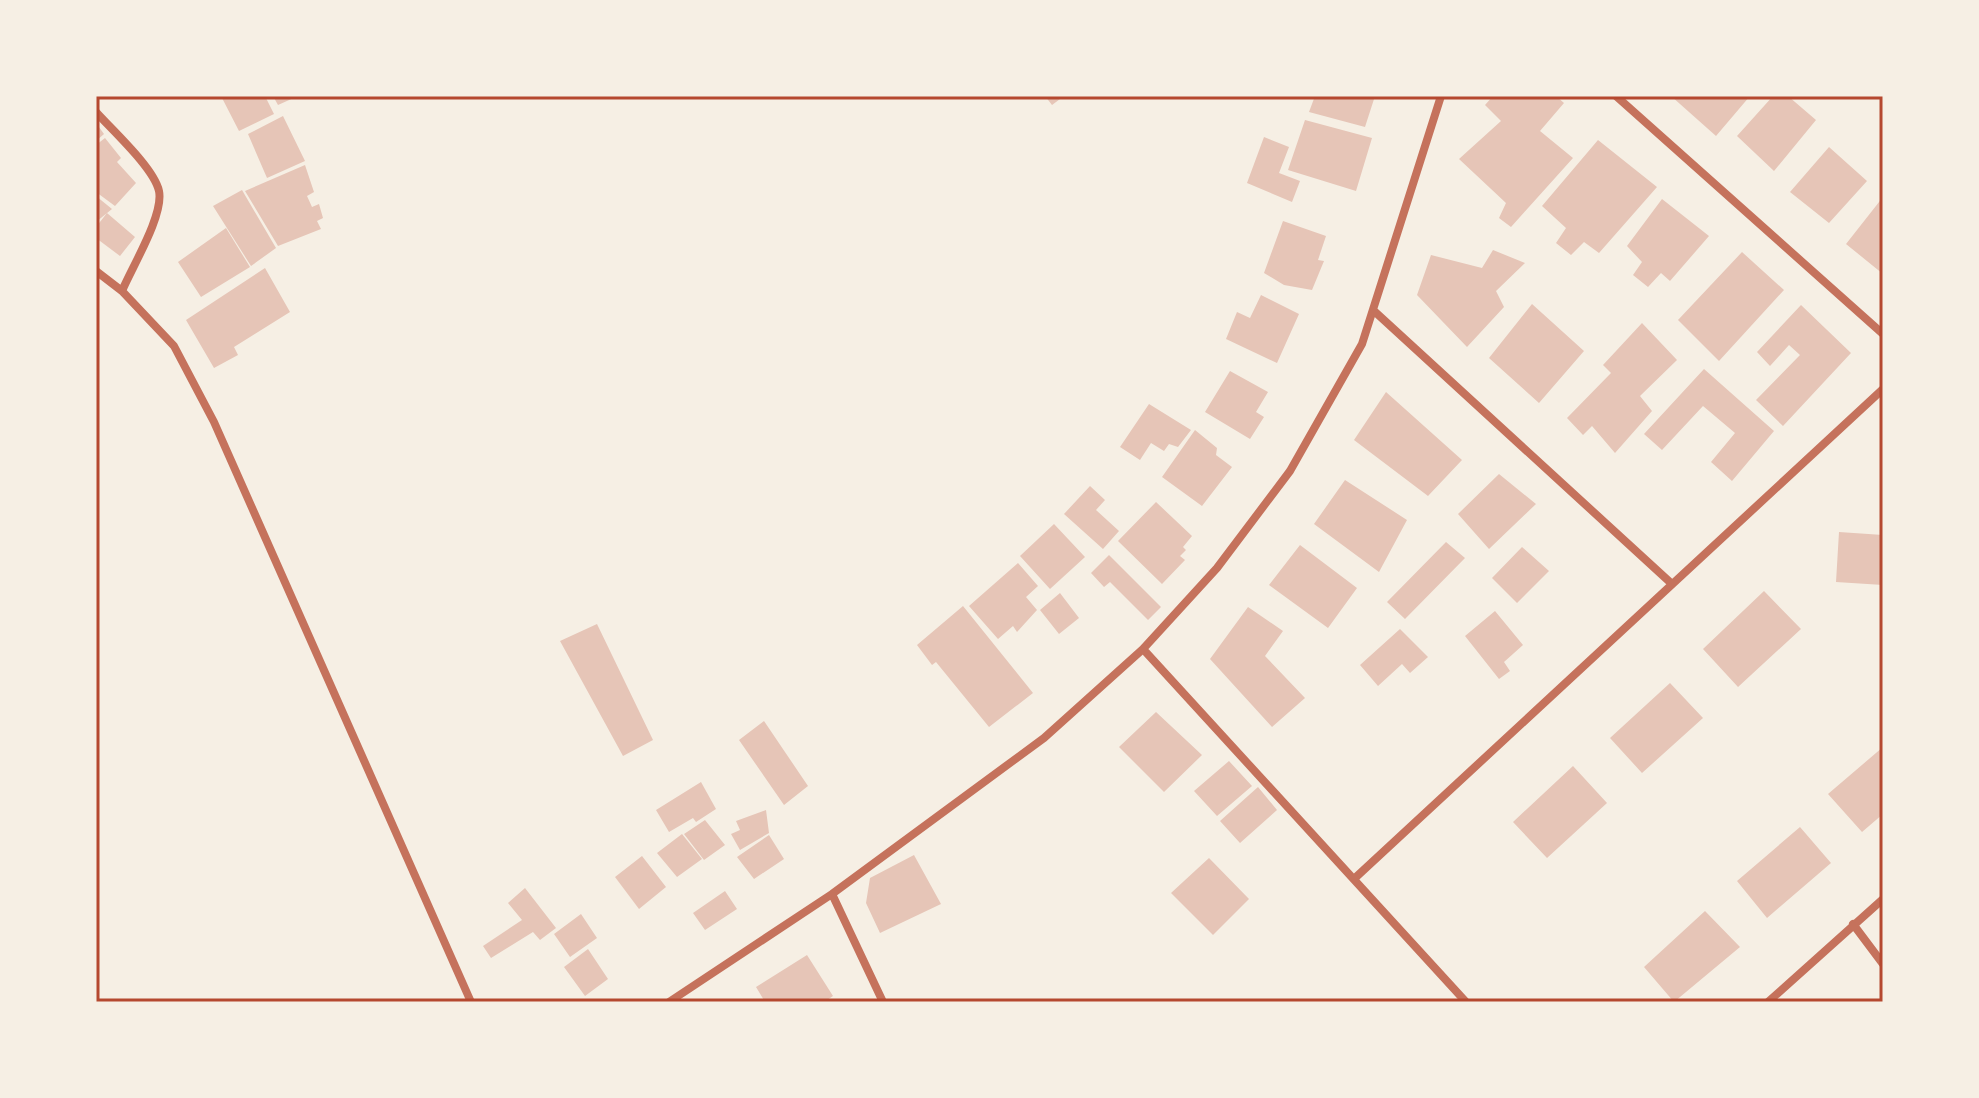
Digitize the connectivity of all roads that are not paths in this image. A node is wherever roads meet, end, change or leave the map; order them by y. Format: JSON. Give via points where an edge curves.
{"nodes":[{"id":1,"x":1441,"y":96,"type":"edge"},
{"id":2,"x":1616,"y":96,"type":"edge"},
{"id":3,"x":96,"y":112,"type":"edge"},
{"id":4,"x":96,"y":271,"type":"edge"},
{"id":5,"x":122,"y":291,"type":"junction"},
{"id":6,"x":1373,"y":310,"type":"junction"},
{"id":7,"x":1883,"y":334,"type":"edge"},
{"id":8,"x":1883,"y":389,"type":"edge"},
{"id":9,"x":1672,"y":584,"type":"junction"},
{"id":10,"x":1143,"y":649,"type":"junction"},
{"id":11,"x":1355,"y":878,"type":"junction"},
{"id":12,"x":832,"y":894,"type":"junction"},
{"id":13,"x":1883,"y":899,"type":"edge"},
{"id":14,"x":1853,"y":924,"type":"junction"},
{"id":15,"x":1883,"y":964,"type":"edge"},
{"id":16,"x":471,"y":1002,"type":"edge"},
{"id":17,"x":669,"y":1002,"type":"edge"},
{"id":18,"x":883,"y":1002,"type":"edge"},
{"id":19,"x":1466,"y":1002,"type":"edge"},
{"id":20,"x":1768,"y":1002,"type":"edge"}],
"edges":[{"from":1,"to":6,"type":"street"},
{"from":2,"to":7,"type":"street"},
{"from":3,"to":5,"type":"street","via":[[159,190],[159,208]]},
{"from":4,"to":5,"type":"street"},
{"from":5,"to":16,"type":"street","via":[[174,346],[214,422]]},
{"from":6,"to":9,"type":"street"},
{"from":6,"to":10,"type":"street","via":[[1362,344],[1290,471],[1217,568]]},
{"from":8,"to":9,"type":"street"},
{"from":9,"to":11,"type":"street"},
{"from":10,"to":11,"type":"street"},
{"from":10,"to":12,"type":"street","via":[[1044,738]]},
{"from":11,"to":19,"type":"street"},
{"from":12,"to":17,"type":"street"},
{"from":12,"to":18,"type":"street"},
{"from":13,"to":14,"type":"street"},
{"from":14,"to":15,"type":"street"},
{"from":14,"to":20,"type":"street"}]}
